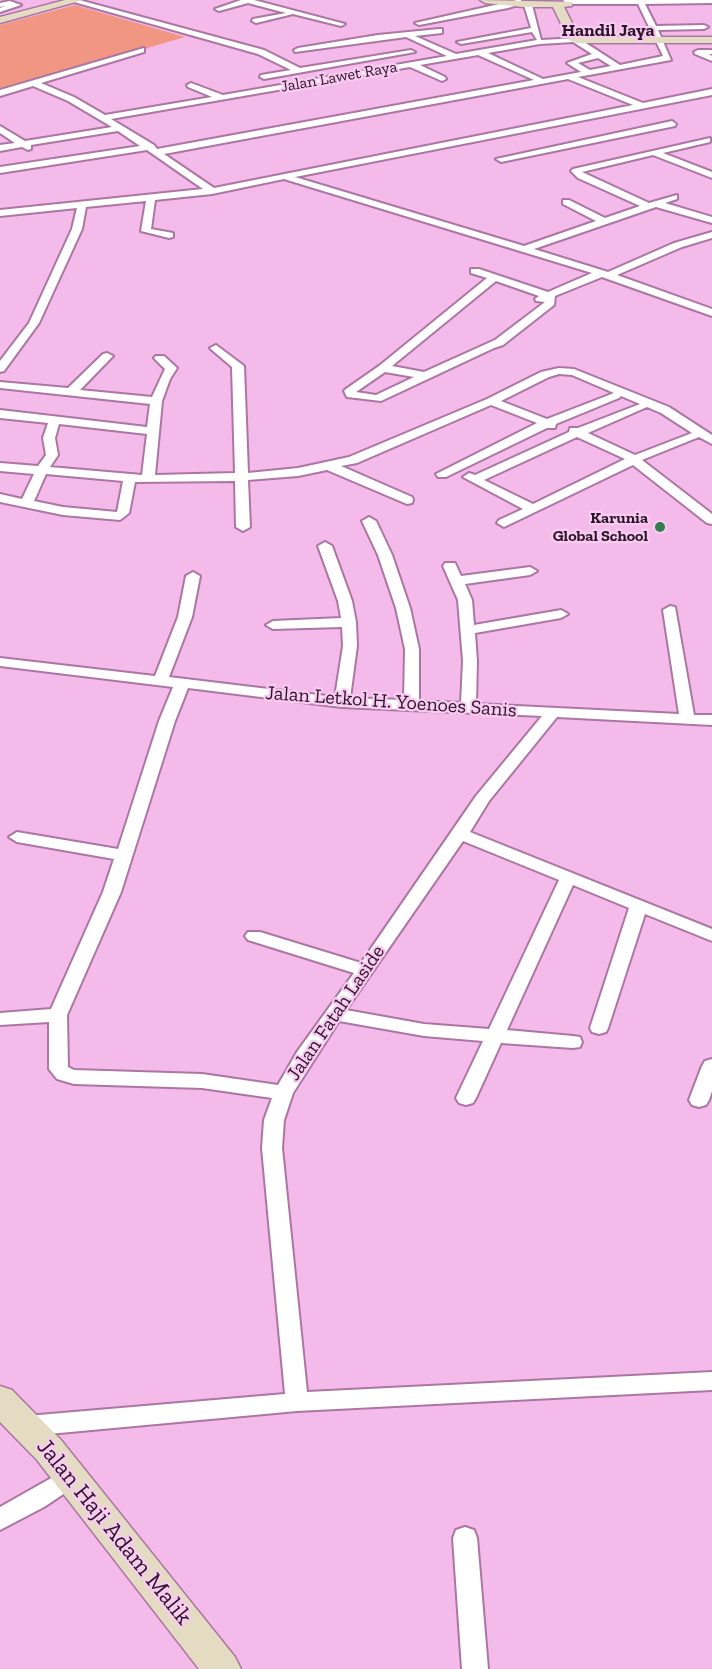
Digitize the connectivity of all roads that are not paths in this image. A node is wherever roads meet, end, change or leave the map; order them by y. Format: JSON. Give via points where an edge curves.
{"nodes":[{"id":1,"x":75,"y":0,"type":"edge"},
{"id":2,"x":246,"y":0,"type":"edge"},
{"id":3,"x":705,"y":0,"type":"edge"},
{"id":4,"x":607,"y":1,"type":"edge"},
{"id":5,"x":640,"y":1,"type":"edge"},
{"id":6,"x":689,"y":1,"type":"edge"},
{"id":7,"x":712,"y":1,"type":"edge"},
{"id":8,"x":509,"y":2,"type":"edge"},
{"id":9,"x":565,"y":3,"type":"junction"},
{"id":10,"x":0,"y":4,"type":"edge"},
{"id":11,"x":0,"y":10,"type":"edge"},
{"id":12,"x":646,"y":12,"type":"junction"},
{"id":13,"x":656,"y":12,"type":"dead end"},
{"id":14,"x":294,"y":13,"type":"junction"},
{"id":15,"x":235,"y":14,"type":"dead end"},
{"id":16,"x":469,"y":14,"type":"junction"},
{"id":17,"x":3,"y":18,"type":"edge"},
{"id":18,"x":446,"y":18,"type":"junction"},
{"id":19,"x":480,"y":18,"type":"dead end"},
{"id":20,"x":700,"y":20,"type":"junction"},
{"id":21,"x":256,"y":21,"type":"dead end"},
{"id":22,"x":457,"y":22,"type":"dead end"},
{"id":23,"x":341,"y":24,"type":"dead end"},
{"id":24,"x":501,"y":28,"type":"dead end"},
{"id":25,"x":653,"y":28,"type":"junction"},
{"id":26,"x":536,"y":29,"type":"junction"},
{"id":27,"x":479,"y":32,"type":"dead end"},
{"id":28,"x":512,"y":32,"type":"junction"},
{"id":29,"x":406,"y":34,"type":"junction"},
{"id":30,"x":450,"y":36,"type":"junction"},
{"id":31,"x":490,"y":36,"type":"junction"},
{"id":32,"x":378,"y":37,"type":"junction"},
{"id":33,"x":659,"y":40,"type":"junction"},
{"id":34,"x":694,"y":40,"type":"junction"},
{"id":35,"x":581,"y":41,"type":"junction"},
{"id":36,"x":540,"y":42,"type":"junction"},
{"id":37,"x":712,"y":44,"type":"edge"},
{"id":38,"x":395,"y":45,"type":"junction"},
{"id":39,"x":287,"y":46,"type":"dead end"},
{"id":40,"x":384,"y":46,"type":"dead end"},
{"id":41,"x":141,"y":50,"type":"dead end"},
{"id":42,"x":298,"y":50,"type":"junction"},
{"id":43,"x":480,"y":51,"type":"junction"},
{"id":44,"x":411,"y":52,"type":"junction"},
{"id":45,"x":698,"y":52,"type":"junction"},
{"id":46,"x":599,"y":55,"type":"junction"},
{"id":47,"x":454,"y":56,"type":"junction"},
{"id":48,"x":712,"y":59,"type":"edge"},
{"id":49,"x":428,"y":61,"type":"junction"},
{"id":50,"x":410,"y":64,"type":"junction"},
{"id":51,"x":327,"y":66,"type":"junction"},
{"id":52,"x":618,"y":67,"type":"junction"},
{"id":53,"x":299,"y":71,"type":"junction"},
{"id":54,"x":255,"y":73,"type":"dead end"},
{"id":55,"x":590,"y":73,"type":"junction"},
{"id":56,"x":345,"y":76,"type":"junction"},
{"id":57,"x":264,"y":77,"type":"junction"},
{"id":58,"x":570,"y":77,"type":"junction"},
{"id":59,"x":442,"y":79,"type":"dead end"},
{"id":60,"x":315,"y":81,"type":"junction"},
{"id":61,"x":542,"y":81,"type":"junction"},
{"id":62,"x":34,"y":83,"type":"junction"},
{"id":63,"x":191,"y":85,"type":"dead end"},
{"id":64,"x":284,"y":86,"type":"junction"},
{"id":65,"x":333,"y":91,"type":"dead end"},
{"id":66,"x":712,"y":92,"type":"edge"},
{"id":67,"x":0,"y":93,"type":"edge"},
{"id":68,"x":222,"y":98,"type":"junction"},
{"id":69,"x":640,"y":107,"type":"junction"},
{"id":70,"x":104,"y":118,"type":"junction"},
{"id":71,"x":120,"y":128,"type":"junction"},
{"id":72,"x":681,"y":128,"type":"junction"},
{"id":73,"x":0,"y":129,"type":"edge"},
{"id":74,"x":710,"y":140,"type":"edge"},
{"id":75,"x":25,"y":144,"type":"junction"},
{"id":76,"x":0,"y":148,"type":"edge"},
{"id":77,"x":155,"y":149,"type":"junction"},
{"id":78,"x":655,"y":153,"type":"junction"},
{"id":79,"x":501,"y":159,"type":"dead end"},
{"id":80,"x":48,"y":162,"type":"junction"},
{"id":81,"x":0,"y":170,"type":"edge"},
{"id":82,"x":712,"y":175,"type":"edge"},
{"id":83,"x":284,"y":177,"type":"junction"},
{"id":84,"x":212,"y":191,"type":"junction"},
{"id":85,"x":152,"y":197,"type":"junction"},
{"id":86,"x":674,"y":197,"type":"dead end"},
{"id":87,"x":566,"y":202,"type":"dead end"},
{"id":88,"x":649,"y":204,"type":"junction"},
{"id":89,"x":82,"y":205,"type":"junction"},
{"id":90,"x":0,"y":213,"type":"edge"},
{"id":91,"x":603,"y":220,"type":"junction"},
{"id":92,"x":712,"y":220,"type":"edge"},
{"id":93,"x":169,"y":235,"type":"dead end"},
{"id":94,"x":712,"y":235,"type":"edge"},
{"id":95,"x":694,"y":239,"type":"junction"},
{"id":96,"x":712,"y":246,"type":"edge"},
{"id":97,"x":522,"y":249,"type":"junction"},
{"id":98,"x":475,"y":271,"type":"dead end"},
{"id":99,"x":606,"y":274,"type":"junction"},
{"id":100,"x":494,"y":278,"type":"junction"},
{"id":101,"x":550,"y":296,"type":"junction"},
{"id":102,"x":712,"y":313,"type":"edge"},
{"id":103,"x":216,"y":348,"type":"dead end"},
{"id":104,"x":107,"y":356,"type":"dead end"},
{"id":105,"x":160,"y":358,"type":"dead end"},
{"id":106,"x":383,"y":368,"type":"junction"},
{"id":107,"x":0,"y":369,"type":"edge"},
{"id":108,"x":427,"y":376,"type":"junction"},
{"id":109,"x":0,"y":385,"type":"edge"},
{"id":110,"x":70,"y":393,"type":"junction"},
{"id":111,"x":615,"y":396,"type":"dead end"},
{"id":112,"x":491,"y":400,"type":"junction"},
{"id":113,"x":156,"y":401,"type":"junction"},
{"id":114,"x":641,"y":407,"type":"dead end"},
{"id":115,"x":0,"y":414,"type":"edge"},
{"id":116,"x":54,"y":422,"type":"junction"},
{"id":117,"x":549,"y":424,"type":"junction"},
{"id":118,"x":152,"y":431,"type":"junction"},
{"id":119,"x":571,"y":433,"type":"junction"},
{"id":120,"x":693,"y":436,"type":"dead end"},
{"id":121,"x":712,"y":440,"type":"edge"},
{"id":122,"x":634,"y":463,"type":"junction"},
{"id":123,"x":328,"y":466,"type":"junction"},
{"id":124,"x":0,"y":467,"type":"edge"},
{"id":125,"x":41,"y":472,"type":"junction"},
{"id":126,"x":130,"y":477,"type":"junction"},
{"id":127,"x":241,"y":477,"type":"junction"},
{"id":128,"x":148,"y":479,"type":"junction"},
{"id":129,"x":476,"y":480,"type":"junction"},
{"id":130,"x":0,"y":498,"type":"edge"},
{"id":131,"x":407,"y":500,"type":"dead end"},
{"id":132,"x":26,"y":504,"type":"junction"},
{"id":133,"x":531,"y":508,"type":"junction"},
{"id":134,"x":712,"y":520,"type":"edge"},
{"id":135,"x":369,"y":521,"type":"dead end"},
{"id":136,"x":504,"y":523,"type":"dead end"},
{"id":137,"x":243,"y":526,"type":"dead end"},
{"id":138,"x":325,"y":546,"type":"dead end"},
{"id":139,"x":450,"y":566,"type":"dead end"},
{"id":140,"x":530,"y":571,"type":"dead end"},
{"id":141,"x":193,"y":576,"type":"dead end"},
{"id":142,"x":457,"y":582,"type":"junction"},
{"id":143,"x":670,"y":610,"type":"dead end"},
{"id":144,"x":561,"y":614,"type":"dead end"},
{"id":145,"x":349,"y":622,"type":"junction"},
{"id":146,"x":273,"y":625,"type":"dead end"},
{"id":147,"x":468,"y":630,"type":"junction"},
{"id":148,"x":0,"y":662,"type":"edge"},
{"id":149,"x":160,"y":681,"type":"junction"},
{"id":150,"x":182,"y":684,"type":"junction"},
{"id":151,"x":342,"y":702,"type":"junction"},
{"id":152,"x":411,"y":704,"type":"junction"},
{"id":153,"x":468,"y":707,"type":"junction"},
{"id":154,"x":553,"y":712,"type":"junction"},
{"id":155,"x":687,"y":718,"type":"junction"},
{"id":156,"x":712,"y":720,"type":"edge"},
{"id":157,"x":460,"y":834,"type":"junction"},
{"id":158,"x":17,"y":837,"type":"dead end"},
{"id":159,"x":123,"y":855,"type":"junction"},
{"id":160,"x":569,"y":876,"type":"junction"},
{"id":161,"x":639,"y":905,"type":"junction"},
{"id":162,"x":712,"y":935,"type":"edge"},
{"id":163,"x":254,"y":936,"type":"dead end"},
{"id":164,"x":365,"y":970,"type":"junction"},
{"id":165,"x":334,"y":1014,"type":"junction"},
{"id":166,"x":58,"y":1015,"type":"junction"},
{"id":167,"x":0,"y":1019,"type":"edge"},
{"id":168,"x":599,"y":1028,"type":"dead end"},
{"id":169,"x":493,"y":1037,"type":"junction"},
{"id":170,"x":573,"y":1042,"type":"dead end"},
{"id":171,"x":712,"y":1066,"type":"edge"},
{"id":172,"x":283,"y":1093,"type":"junction"},
{"id":173,"x":466,"y":1098,"type":"dead end"},
{"id":174,"x":699,"y":1100,"type":"dead end"},
{"id":175,"x":712,"y":1381,"type":"edge"},
{"id":176,"x":0,"y":1400,"type":"edge"},
{"id":177,"x":297,"y":1402,"type":"junction"},
{"id":178,"x":27,"y":1426,"type":"junction"},
{"id":179,"x":69,"y":1478,"type":"junction"},
{"id":180,"x":0,"y":1519,"type":"edge"},
{"id":181,"x":465,"y":1538,"type":"dead end"},
{"id":182,"x":222,"y":1669,"type":"edge"},
{"id":183,"x":475,"y":1669,"type":"edge"}],
"edges":[{"from":1,"to":17,"type":"street"},
{"from":1,"to":53,"type":"street","via":[[258,51]]},
{"from":2,"to":14,"type":"street"},
{"from":2,"to":15,"type":"street","via":[[219,9]]},
{"from":3,"to":6,"type":"street"},
{"from":3,"to":7,"type":"street"},
{"from":4,"to":5,"type":"street"},
{"from":4,"to":9,"type":"street"},
{"from":5,"to":6,"type":"street"},
{"from":5,"to":12,"type":"street"},
{"from":6,"to":20,"type":"street"},
{"from":8,"to":9,"type":"street"},
{"from":8,"to":16,"type":"street"},
{"from":8,"to":26,"type":"street"},
{"from":9,"to":35,"type":"street"},
{"from":10,"to":11,"type":"street","via":[[17,5]]},
{"from":12,"to":13,"type":"street"},
{"from":12,"to":25,"type":"street"},
{"from":14,"to":21,"type":"street"},
{"from":14,"to":23,"type":"street"},
{"from":16,"to":18,"type":"street"},
{"from":16,"to":19,"type":"street"},
{"from":18,"to":22,"type":"street"},
{"from":18,"to":30,"type":"street","via":[[419,23]]},
{"from":20,"to":25,"type":"street"},
{"from":20,"to":37,"type":"street"},
{"from":24,"to":28,"type":"street"},
{"from":25,"to":33,"type":"street"},
{"from":26,"to":28,"type":"street"},
{"from":26,"to":36,"type":"street"},
{"from":27,"to":31,"type":"street"},
{"from":28,"to":31,"type":"street"},
{"from":29,"to":30,"type":"street"},
{"from":29,"to":32,"type":"street"},
{"from":29,"to":47,"type":"street"},
{"from":30,"to":31,"type":"street"},
{"from":30,"to":43,"type":"street"},
{"from":32,"to":38,"type":"street"},
{"from":32,"to":42,"type":"street"},
{"from":33,"to":34,"type":"street"},
{"from":33,"to":35,"type":"street"},
{"from":33,"to":52,"type":"street","via":[[668,58]]},
{"from":34,"to":37,"type":"street"},
{"from":34,"to":45,"type":"street"},
{"from":35,"to":36,"type":"street","name":"Jalan Lawet Raya"},
{"from":35,"to":46,"type":"street"},
{"from":36,"to":43,"type":"street","name":"Jalan Lawet Raya"},
{"from":37,"to":45,"type":"street"},
{"from":38,"to":40,"type":"street"},
{"from":38,"to":44,"type":"street"},
{"from":39,"to":42,"type":"street"},
{"from":41,"to":62,"type":"street"},
{"from":42,"to":51,"type":"street"},
{"from":43,"to":47,"type":"street","name":"Jalan Lawet Raya"},
{"from":43,"to":61,"type":"street"},
{"from":44,"to":49,"type":"street"},
{"from":44,"to":51,"type":"street"},
{"from":45,"to":48,"type":"street"},
{"from":46,"to":52,"type":"street"},
{"from":46,"to":55,"type":"street","via":[[571,63]]},
{"from":47,"to":49,"type":"street","name":"Jalan Lawet Raya"},
{"from":49,"to":50,"type":"street","name":"Jalan Lawet Raya"},
{"from":50,"to":56,"type":"street","name":"Jalan Lawet Raya"},
{"from":50,"to":59,"type":"street"},
{"from":51,"to":53,"type":"street"},
{"from":51,"to":56,"type":"street"},
{"from":52,"to":55,"type":"street"},
{"from":53,"to":57,"type":"street"},
{"from":54,"to":57,"type":"street"},
{"from":55,"to":58,"type":"street"},
{"from":56,"to":60,"type":"street","name":"Jalan Lawet Raya"},
{"from":57,"to":64,"type":"street"},
{"from":58,"to":61,"type":"street"},
{"from":58,"to":69,"type":"street"},
{"from":60,"to":64,"type":"street","name":"Jalan Lawet Raya"},
{"from":60,"to":65,"type":"street"},
{"from":61,"to":77,"type":"street"},
{"from":62,"to":67,"type":"street"},
{"from":62,"to":70,"type":"street"},
{"from":63,"to":68,"type":"street"},
{"from":64,"to":68,"type":"street","name":"Jalan Lawet Raya"},
{"from":66,"to":69,"type":"street"},
{"from":68,"to":70,"type":"street","name":"Jalan Lawet Raya"},
{"from":69,"to":72,"type":"street"},
{"from":69,"to":83,"type":"street"},
{"from":70,"to":71,"type":"street"},
{"from":71,"to":75,"type":"street"},
{"from":71,"to":77,"type":"street"},
{"from":72,"to":74,"type":"street"},
{"from":72,"to":79,"type":"street"},
{"from":73,"to":75,"type":"street"},
{"from":74,"to":78,"type":"street"},
{"from":75,"to":76,"type":"street"},
{"from":75,"to":80,"type":"street"},
{"from":77,"to":80,"type":"street"},
{"from":77,"to":84,"type":"street"},
{"from":78,"to":82,"type":"street"},
{"from":78,"to":88,"type":"street","via":[[575,172]]},
{"from":80,"to":81,"type":"street"},
{"from":83,"to":84,"type":"street"},
{"from":83,"to":97,"type":"street"},
{"from":84,"to":85,"type":"street"},
{"from":85,"to":89,"type":"street"},
{"from":85,"to":93,"type":"street","via":[[146,231]]},
{"from":86,"to":88,"type":"street"},
{"from":87,"to":91,"type":"street"},
{"from":88,"to":91,"type":"street"},
{"from":88,"to":92,"type":"street"},
{"from":89,"to":90,"type":"street"},
{"from":89,"to":107,"type":"street","via":[[77,229],[34,322],[15,340]]},
{"from":91,"to":97,"type":"street"},
{"from":94,"to":95,"type":"street"},
{"from":95,"to":96,"type":"street"},
{"from":95,"to":99,"type":"street"},
{"from":97,"to":99,"type":"street"},
{"from":98,"to":100,"type":"street"},
{"from":99,"to":101,"type":"street"},
{"from":99,"to":102,"type":"street"},
{"from":100,"to":101,"type":"street"},
{"from":100,"to":106,"type":"street"},
{"from":101,"to":108,"type":"street","via":[[549,303],[499,343]]},
{"from":103,"to":127,"type":"street","via":[[238,366]]},
{"from":104,"to":110,"type":"street"},
{"from":105,"to":113,"type":"street","via":[[171,368]]},
{"from":106,"to":108,"type":"street"},
{"from":106,"to":108,"type":"street","via":[[350,391],[351,395],[377,399]]},
{"from":109,"to":110,"type":"street"},
{"from":110,"to":113,"type":"street"},
{"from":111,"to":117,"type":"street"},
{"from":112,"to":117,"type":"street"},
{"from":112,"to":121,"type":"street","via":[[545,374],[574,372],[665,410]]},
{"from":112,"to":123,"type":"street","via":[[353,460]]},
{"from":113,"to":118,"type":"street"},
{"from":114,"to":119,"type":"street"},
{"from":115,"to":116,"type":"street"},
{"from":116,"to":118,"type":"street"},
{"from":116,"to":125,"type":"street","via":[[49,438],[52,455]]},
{"from":117,"to":119,"type":"street","via":[[569,424]]},
{"from":117,"to":129,"type":"street","via":[[447,472]]},
{"from":118,"to":128,"type":"street"},
{"from":119,"to":122,"type":"street"},
{"from":119,"to":129,"type":"street"},
{"from":120,"to":122,"type":"street"},
{"from":122,"to":133,"type":"street"},
{"from":122,"to":134,"type":"street"},
{"from":123,"to":127,"type":"street"},
{"from":123,"to":131,"type":"street"},
{"from":124,"to":125,"type":"street"},
{"from":125,"to":126,"type":"street"},
{"from":125,"to":132,"type":"street"},
{"from":126,"to":128,"type":"street"},
{"from":126,"to":132,"type":"street","via":[[120,516]]},
{"from":127,"to":128,"type":"street"},
{"from":127,"to":137,"type":"street"},
{"from":129,"to":133,"type":"street"},
{"from":130,"to":132,"type":"street"},
{"from":133,"to":136,"type":"street"},
{"from":135,"to":152,"type":"street","via":[[386,555],[405,618],[412,649]]},
{"from":138,"to":145,"type":"street"},
{"from":139,"to":142,"type":"street"},
{"from":140,"to":142,"type":"street"},
{"from":141,"to":149,"type":"street","via":[[185,617]]},
{"from":142,"to":147,"type":"street","via":[[465,600]]},
{"from":143,"to":155,"type":"street"},
{"from":144,"to":147,"type":"street"},
{"from":145,"to":146,"type":"street"},
{"from":145,"to":151,"type":"street","via":[[350,646]]},
{"from":147,"to":153,"type":"street"},
{"from":148,"to":149,"type":"street","name":"Jalan Letkol H. Yoenoes Sanis"},
{"from":149,"to":150,"type":"street","name":"Jalan Letkol H. Yoenoes Sanis"},
{"from":150,"to":151,"type":"street","name":"Jalan Letkol H. Yoenoes Sanis"},
{"from":150,"to":159,"type":"street"},
{"from":151,"to":152,"type":"street","name":"Jalan Letkol H. Yoenoes Sanis"},
{"from":152,"to":153,"type":"street","name":"Jalan Letkol H. Yoenoes Sanis"},
{"from":153,"to":154,"type":"street","name":"Jalan Letkol H. Yoenoes Sanis"},
{"from":154,"to":155,"type":"street","name":"Jalan Letkol H. Yoenoes Sanis"},
{"from":154,"to":157,"type":"street","name":"Jalan Fatah Laside","via":[[482,799]]},
{"from":155,"to":156,"type":"street","name":"Jalan Letkol H. Yoenoes Sanis"},
{"from":157,"to":160,"type":"street"},
{"from":157,"to":164,"type":"street","name":"Jalan Fatah Laside"},
{"from":158,"to":159,"type":"street"},
{"from":159,"to":166,"type":"street","via":[[112,892]]},
{"from":160,"to":161,"type":"street"},
{"from":160,"to":169,"type":"street"},
{"from":161,"to":162,"type":"street"},
{"from":161,"to":168,"type":"street"},
{"from":163,"to":164,"type":"street"},
{"from":164,"to":165,"type":"street","name":"Jalan Fatah Laside"},
{"from":165,"to":169,"type":"street"},
{"from":165,"to":172,"type":"street","name":"Jalan Fatah Laside"},
{"from":166,"to":167,"type":"street"},
{"from":166,"to":172,"type":"street","via":[[57,1056],[64,1074],[202,1081]]},
{"from":169,"to":170,"type":"street"},
{"from":169,"to":173,"type":"street"},
{"from":171,"to":174,"type":"street"},
{"from":172,"to":177,"type":"street","name":"Jalan Fatah Laside","via":[[274,1120],[272,1148]]},
{"from":175,"to":177,"type":"street"},
{"from":176,"to":178,"type":"street","name":"Jalan Haji Adam Malik"},
{"from":177,"to":178,"type":"street"},
{"from":178,"to":179,"type":"street","name":"Jalan Haji Adam Malik"},
{"from":179,"to":180,"type":"street"},
{"from":179,"to":182,"type":"street","name":"Jalan Haji Adam Malik"},
{"from":181,"to":183,"type":"street"}]}
